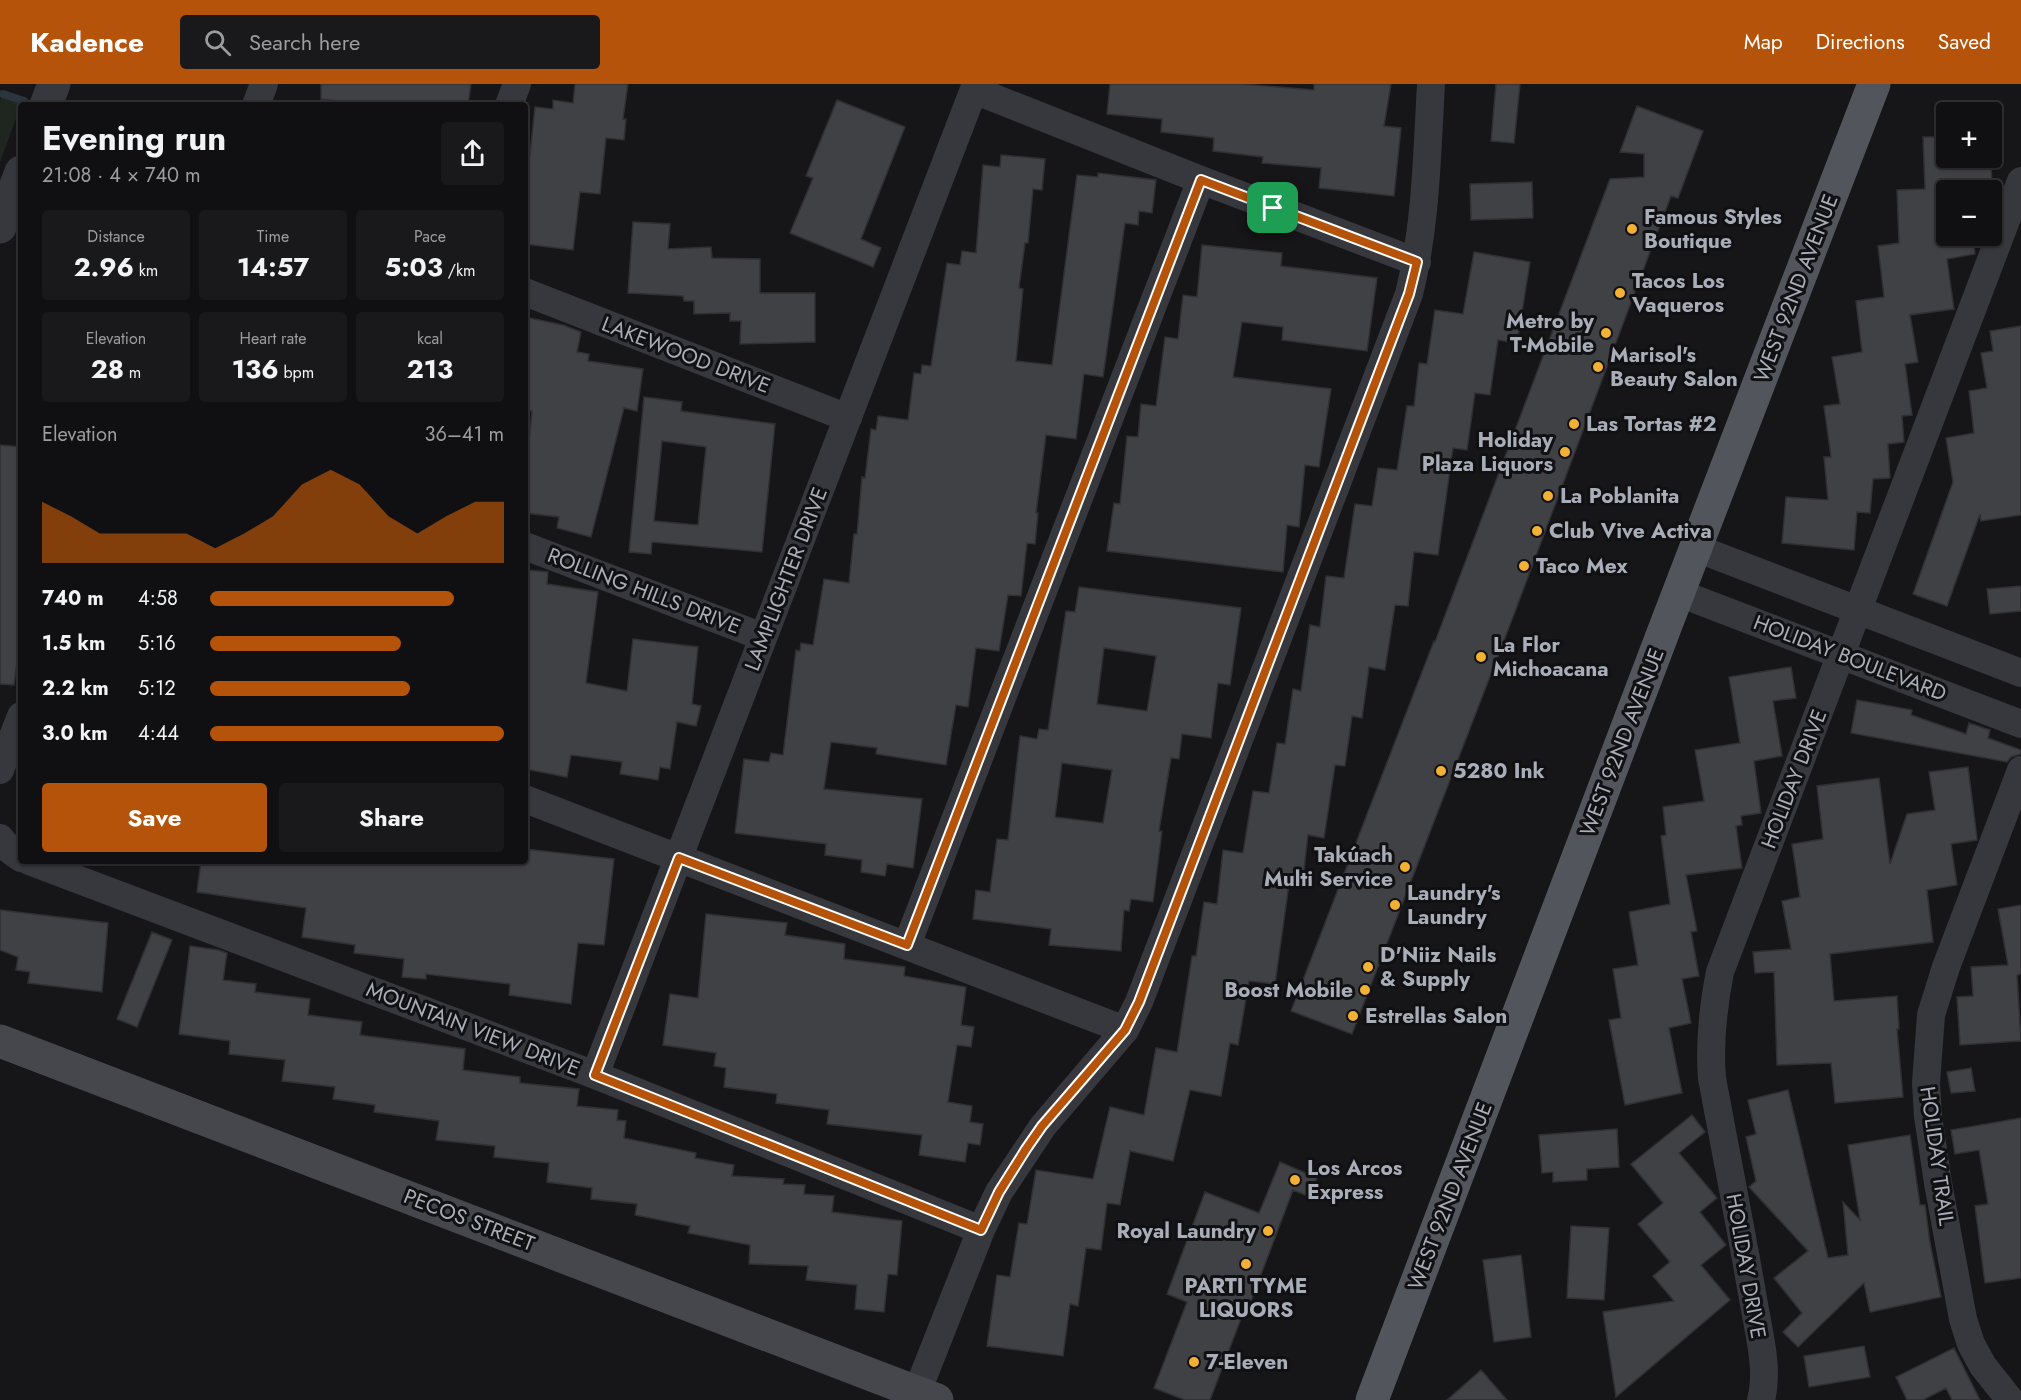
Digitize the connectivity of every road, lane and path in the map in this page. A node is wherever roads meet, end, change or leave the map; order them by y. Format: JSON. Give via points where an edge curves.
{"nodes":[{"id":1,"x":54,"y":84,"type":"edge"},
{"id":2,"x":264,"y":84,"type":"edge"},
{"id":3,"x":517,"y":84,"type":"edge"},
{"id":4,"x":1431,"y":84,"type":"edge"},
{"id":5,"x":1874,"y":84,"type":"edge"},
{"id":6,"x":975,"y":87,"type":"edge"},
{"id":7,"x":47,"y":102,"type":"edge"},
{"id":8,"x":257,"y":102,"type":"edge"},
{"id":9,"x":510,"y":102,"type":"edge"},
{"id":10,"x":18,"y":180,"type":"edge"},
{"id":11,"x":1201,"y":180,"type":"junction"},
{"id":12,"x":2021,"y":181,"type":"edge"},
{"id":13,"x":0,"y":227,"type":"edge"},
{"id":14,"x":1417,"y":262,"type":"junction"},
{"id":15,"x":528,"y":293,"type":"edge"},
{"id":16,"x":848,"y":418,"type":"junction"},
{"id":17,"x":528,"y":547,"type":"edge"},
{"id":18,"x":1696,"y":548,"type":"junction"},
{"id":19,"x":1679,"y":593,"type":"junction"},
{"id":20,"x":1859,"y":610,"type":"junction"},
{"id":21,"x":763,"y":637,"type":"junction"},
{"id":22,"x":1842,"y":655,"type":"junction"},
{"id":23,"x":2021,"y":673,"type":"edge"},
{"id":24,"x":18,"y":724,"type":"edge"},
{"id":25,"x":2021,"y":724,"type":"edge"},
{"id":26,"x":0,"y":770,"type":"edge"},
{"id":27,"x":2021,"y":770,"type":"edge"},
{"id":28,"x":528,"y":800,"type":"edge"},
{"id":29,"x":0,"y":838,"type":"edge"},
{"id":30,"x":18,"y":856,"type":"edge"},
{"id":31,"x":679,"y":858,"type":"junction"},
{"id":32,"x":37,"y":864,"type":"edge"},
{"id":33,"x":907,"y":945,"type":"junction"},
{"id":34,"x":1125,"y":1030,"type":"junction"},
{"id":35,"x":0,"y":1041,"type":"edge"},
{"id":36,"x":595,"y":1075,"type":"junction"},
{"id":37,"x":981,"y":1230,"type":"junction"},
{"id":38,"x":927,"y":1396,"type":"edge"},
{"id":39,"x":1372,"y":1400,"type":"edge"},
{"id":40,"x":1761,"y":1400,"type":"edge"},
{"id":41,"x":2010,"y":1400,"type":"edge"}],
"edges":[{"from":1,"to":7,"type":"street"},
{"from":2,"to":8,"type":"street"},
{"from":3,"to":9,"type":"street"},
{"from":4,"to":14,"type":"street"},
{"from":5,"to":18,"type":"main road","name":"WEST 92ND AVENUE"},
{"from":6,"to":11,"type":"street"},
{"from":6,"to":16,"type":"street","name":"LAMPLIGHTER DRIVE"},
{"from":10,"to":13,"type":"street"},
{"from":11,"to":14,"type":"street"},
{"from":11,"to":33,"type":"street"},
{"from":12,"to":20,"type":"street","name":"HOLIDAY DRIVE"},
{"from":14,"to":34,"type":"street","via":[[1409,294]]},
{"from":15,"to":16,"type":"street","name":"LAKEWOOD DRIVE"},
{"from":16,"to":21,"type":"street","name":"LAMPLIGHTER DRIVE"},
{"from":17,"to":21,"type":"street","name":"ROLLING HILLS DRIVE"},
{"from":18,"to":19,"type":"main road","name":"WEST 92ND AVENUE"},
{"from":18,"to":20,"type":"street"},
{"from":19,"to":22,"type":"street","name":"HOLIDAY BOULEVARD"},
{"from":19,"to":39,"type":"main road","name":"WEST 92ND AVENUE"},
{"from":20,"to":22,"type":"street","name":"HOLIDAY DRIVE"},
{"from":20,"to":23,"type":"street"},
{"from":21,"to":31,"type":"street","name":"LAMPLIGHTER DRIVE"},
{"from":22,"to":25,"type":"street","name":"HOLIDAY BOULEVARD"},
{"from":22,"to":40,"type":"street","name":"HOLIDAY DRIVE","via":[[1720,972],[1713,1006],[1712,1078],[1761,1349]]},
{"from":24,"to":26,"type":"street"},
{"from":27,"to":41,"type":"street","name":"HOLIDAY TRAIL","via":[[1931,1015],[1926,1083],[1938,1183],[1963,1319],[1983,1366]]},
{"from":28,"to":31,"type":"street"},
{"from":29,"to":30,"type":"street"},
{"from":31,"to":33,"type":"street"},
{"from":31,"to":36,"type":"street","name":"LAMPLIGHTER DRIVE"},
{"from":32,"to":36,"type":"street","name":"MOUNTAIN VIEW DRIVE"},
{"from":33,"to":34,"type":"street"},
{"from":34,"to":37,"type":"street","via":[[1037,1134],[999,1192]]},
{"from":35,"to":38,"type":"main road","name":"PECOS STREET"},
{"from":36,"to":37,"type":"street","name":"MOUNTAIN VIEW DRIVE"},
{"from":37,"to":38,"type":"street"}]}
